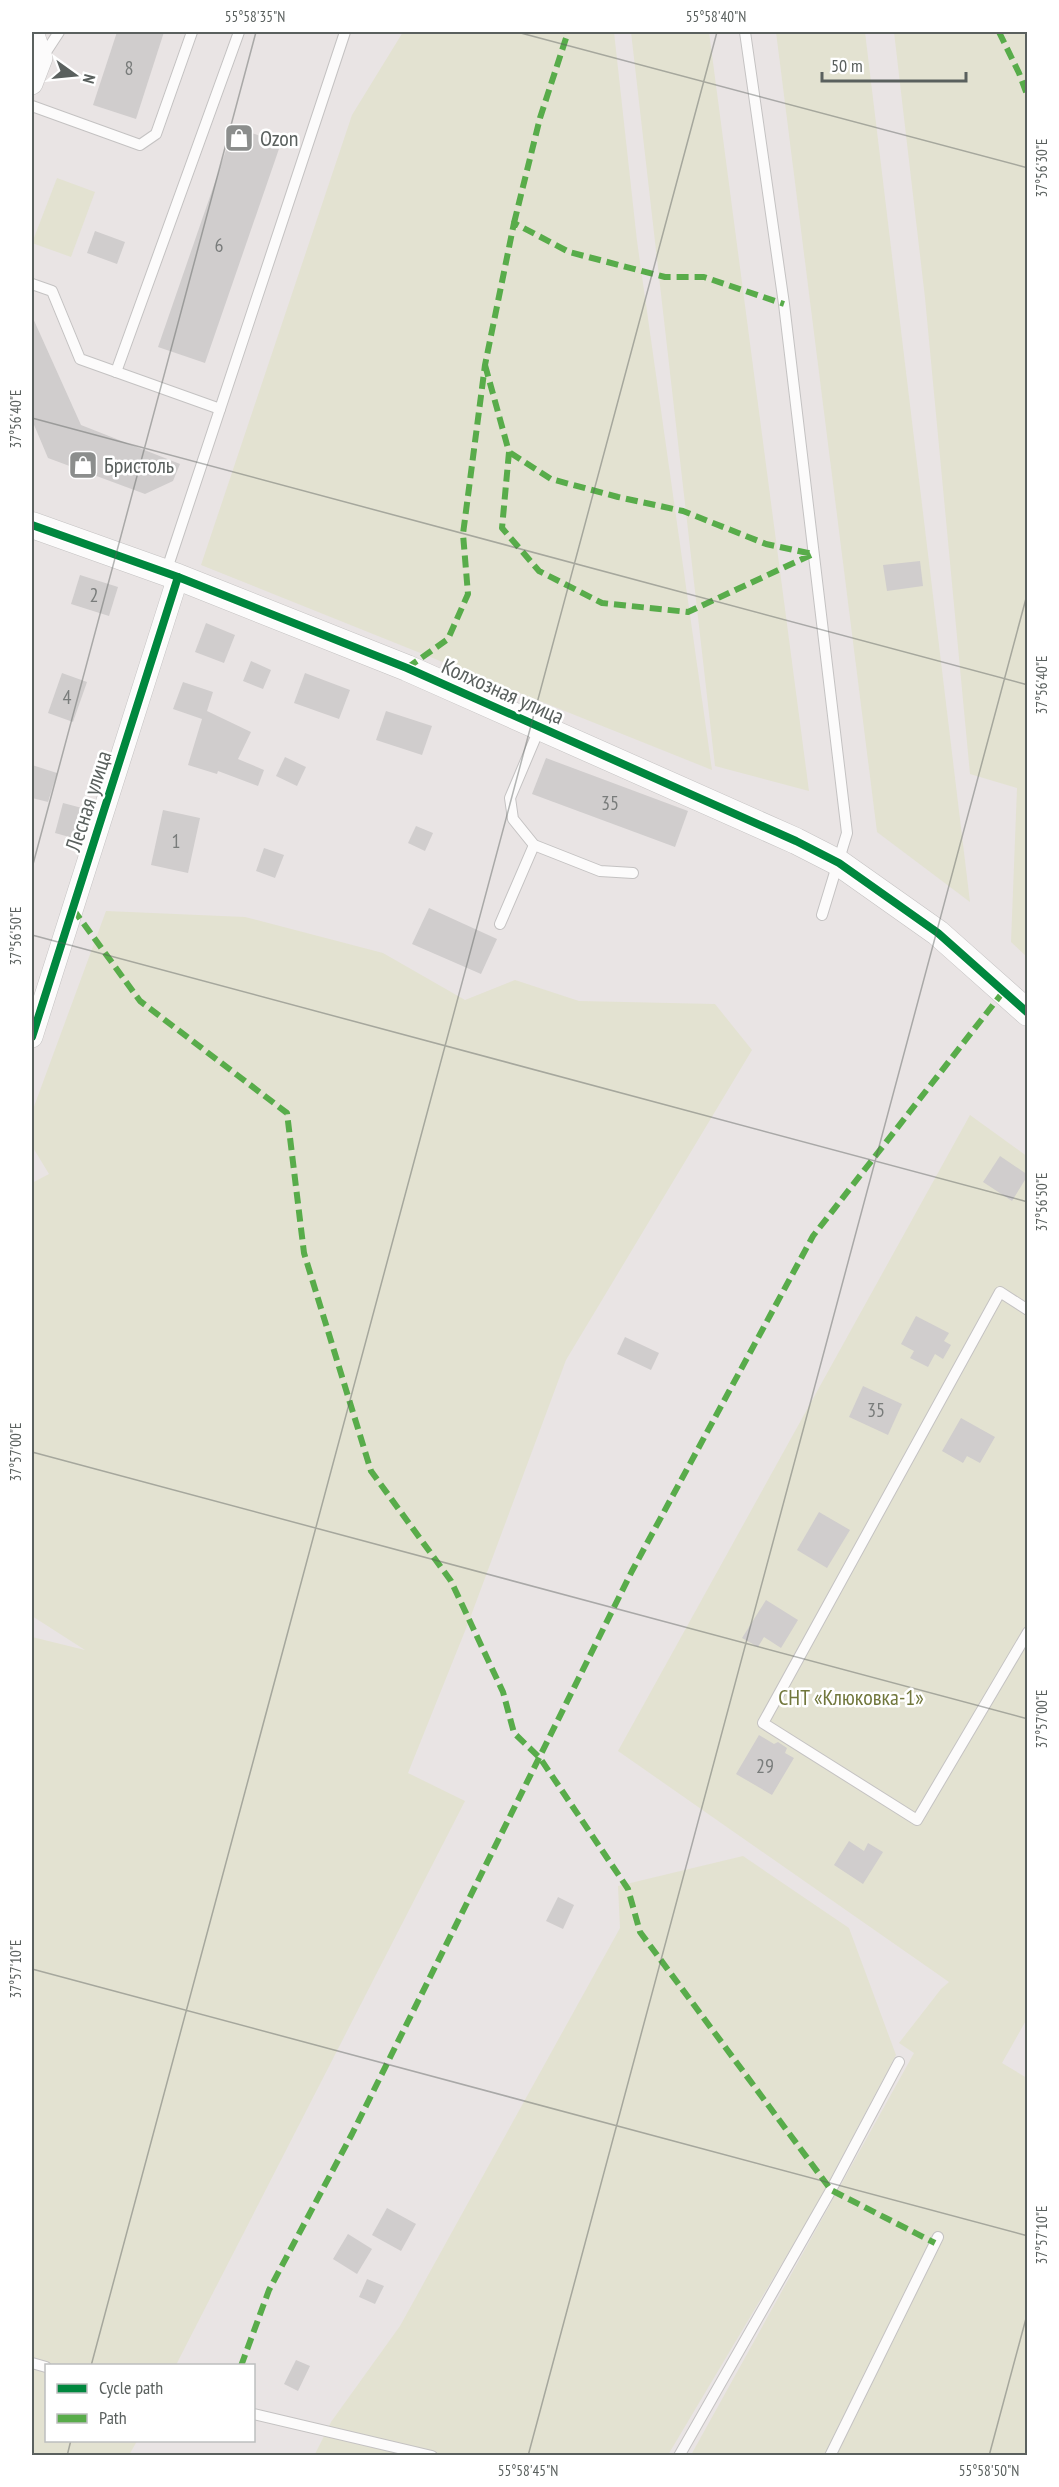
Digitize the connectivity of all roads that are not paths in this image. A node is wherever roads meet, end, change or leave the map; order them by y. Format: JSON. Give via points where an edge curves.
{"nodes":[{"id":1,"x":33,"y":32,"type":"edge"},
{"id":2,"x":59,"y":32,"type":"edge"},
{"id":3,"x":192,"y":32,"type":"edge"},
{"id":4,"x":239,"y":32,"type":"edge"},
{"id":5,"x":345,"y":32,"type":"edge"},
{"id":6,"x":745,"y":32,"type":"edge"},
{"id":7,"x":42,"y":58,"type":"junction"},
{"id":8,"x":32,"y":84,"type":"edge"},
{"id":9,"x":32,"y":106,"type":"edge"},
{"id":10,"x":32,"y":284,"type":"edge"},
{"id":11,"x":116,"y":372,"type":"junction"},
{"id":12,"x":220,"y":409,"type":"junction"},
{"id":13,"x":32,"y":525,"type":"edge"},
{"id":14,"x":172,"y":574,"type":"junction"},
{"id":15,"x":540,"y":727,"type":"junction"},
{"id":16,"x":534,"y":845,"type":"junction"},
{"id":17,"x":839,"y":863,"type":"junction"},
{"id":18,"x":633,"y":873,"type":"dead end"},
{"id":19,"x":822,"y":915,"type":"dead end"},
{"id":20,"x":500,"y":924,"type":"dead end"},
{"id":21,"x":1028,"y":1013,"type":"edge"},
{"id":22,"x":32,"y":1037,"type":"edge"},
{"id":23,"x":1028,"y":1310,"type":"edge"},
{"id":24,"x":1028,"y":1632,"type":"edge"},
{"id":25,"x":899,"y":2062,"type":"dead end"},
{"id":26,"x":938,"y":2237,"type":"dead end"},
{"id":27,"x":255,"y":2414,"type":"edge"},
{"id":28,"x":432,"y":2456,"type":"edge"},
{"id":29,"x":679,"y":2456,"type":"edge"},
{"id":30,"x":830,"y":2456,"type":"edge"}],
"edges":[{"from":1,"to":7,"type":"street"},
{"from":2,"to":7,"type":"lane"},
{"from":3,"to":9,"type":"lane","via":[[156,134],[140,145]]},
{"from":4,"to":11,"type":"lane"},
{"from":5,"to":12,"type":"lane"},
{"from":6,"to":17,"type":"lane","via":[[784,304],[847,833]]},
{"from":7,"to":8,"type":"street"},
{"from":10,"to":11,"type":"lane","via":[[52,291],[80,359]]},
{"from":11,"to":12,"type":"lane"},
{"from":12,"to":14,"type":"lane"},
{"from":13,"to":14,"type":"street","name":"Колхозная улица"},
{"from":14,"to":15,"type":"street","name":"Колхозная улица"},
{"from":14,"to":22,"type":"street","name":"Лесная улица"},
{"from":15,"to":16,"type":"lane","via":[[510,798],[513,819]]},
{"from":15,"to":17,"type":"street","name":"Колхозная улица"},
{"from":16,"to":18,"type":"lane","via":[[600,871]]},
{"from":16,"to":20,"type":"lane"},
{"from":17,"to":19,"type":"lane"},
{"from":17,"to":21,"type":"street","name":"Колхозная улица","via":[[938,933]]},
{"from":23,"to":24,"type":"lane","via":[[1000,1292],[764,1723],[917,1820]]},
{"from":25,"to":29,"type":"lane","via":[[831,2190]]},
{"from":26,"to":30,"type":"lane"},
{"from":27,"to":28,"type":"lane"}]}
